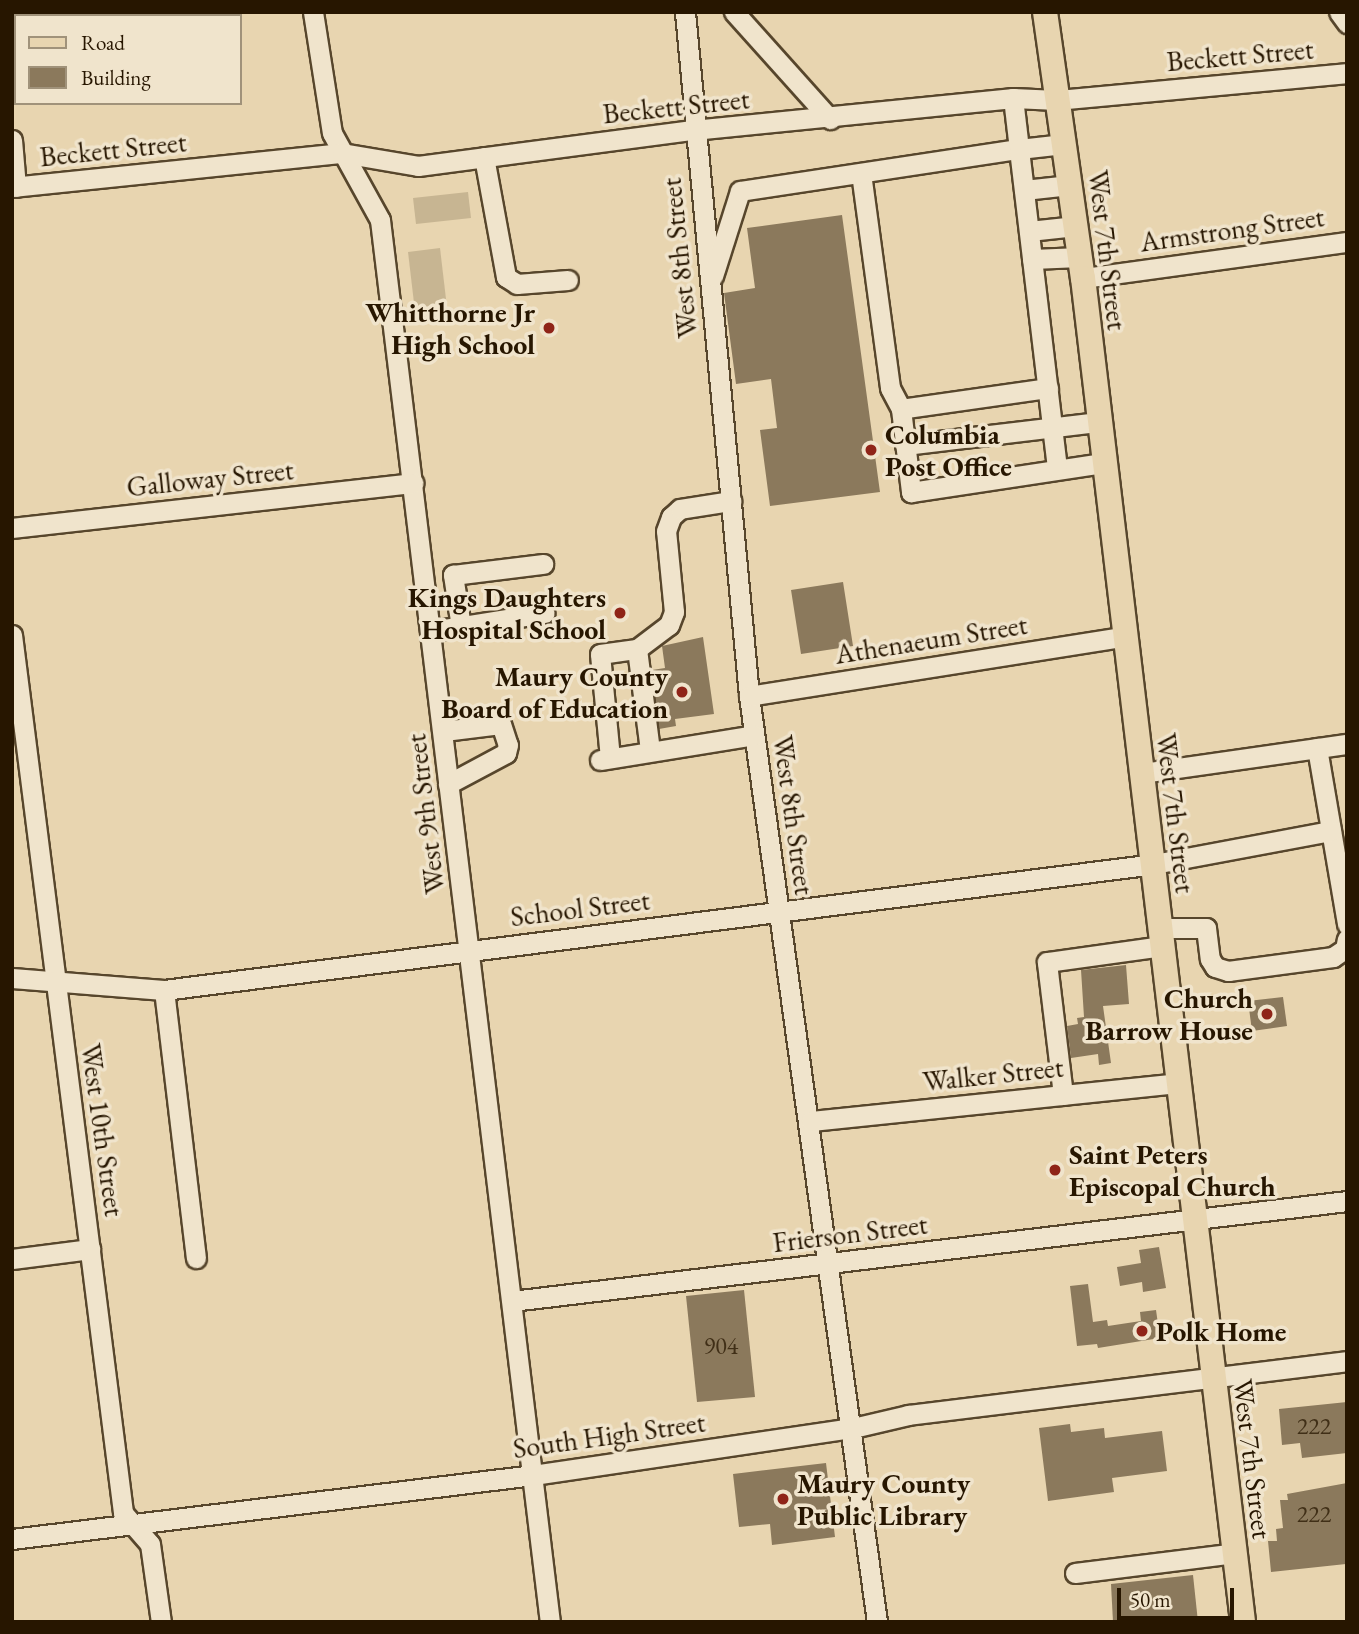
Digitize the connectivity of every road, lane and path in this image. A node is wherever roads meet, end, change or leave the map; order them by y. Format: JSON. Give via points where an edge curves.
{"nodes":[{"id":1,"x":313,"y":12,"type":"edge"},
{"id":2,"x":685,"y":12,"type":"edge"},
{"id":3,"x":734,"y":12,"type":"edge"},
{"id":4,"x":1045,"y":12,"type":"edge"},
{"id":5,"x":1339,"y":12,"type":"edge"},
{"id":6,"x":1347,"y":23,"type":"edge"},
{"id":7,"x":1347,"y":73,"type":"edge"},
{"id":8,"x":1013,"y":98,"type":"junction"},
{"id":9,"x":1057,"y":100,"type":"junction"},
{"id":10,"x":830,"y":119,"type":"junction"},
{"id":11,"x":693,"y":130,"type":"junction"},
{"id":12,"x":12,"y":140,"type":"edge"},
{"id":13,"x":1064,"y":144,"type":"junction"},
{"id":14,"x":1019,"y":149,"type":"junction"},
{"id":15,"x":342,"y":153,"type":"junction"},
{"id":16,"x":484,"y":158,"type":"junction"},
{"id":17,"x":860,"y":173,"type":"junction"},
{"id":18,"x":1070,"y":185,"type":"junction"},
{"id":19,"x":14,"y":187,"type":"edge"},
{"id":20,"x":1024,"y":190,"type":"junction"},
{"id":21,"x":1076,"y":226,"type":"junction"},
{"id":22,"x":1029,"y":231,"type":"junction"},
{"id":23,"x":1347,"y":242,"type":"edge"},
{"id":24,"x":1032,"y":259,"type":"junction"},
{"id":25,"x":1082,"y":267,"type":"junction"},
{"id":26,"x":568,"y":280,"type":"dead end"},
{"id":27,"x":711,"y":283,"type":"junction"},
{"id":28,"x":1048,"y":388,"type":"junction"},
{"id":29,"x":901,"y":409,"type":"junction"},
{"id":30,"x":1099,"y":422,"type":"junction"},
{"id":31,"x":1052,"y":425,"type":"junction"},
{"id":32,"x":905,"y":445,"type":"junction"},
{"id":33,"x":1103,"y":463,"type":"junction"},
{"id":34,"x":1057,"y":468,"type":"junction"},
{"id":35,"x":413,"y":483,"type":"junction"},
{"id":36,"x":731,"y":501,"type":"junction"},
{"id":37,"x":12,"y":528,"type":"edge"},
{"id":38,"x":543,"y":564,"type":"dead end"},
{"id":39,"x":545,"y":613,"type":"dead end"},
{"id":40,"x":461,"y":627,"type":"junction"},
{"id":41,"x":432,"y":631,"type":"junction"},
{"id":42,"x":12,"y":635,"type":"edge"},
{"id":43,"x":1122,"y":637,"type":"junction"},
{"id":44,"x":637,"y":649,"type":"junction"},
{"id":45,"x":749,"y":696,"type":"junction"},
{"id":46,"x":444,"y":731,"type":"junction"},
{"id":47,"x":754,"y":735,"type":"junction"},
{"id":48,"x":1347,"y":744,"type":"edge"},
{"id":49,"x":1317,"y":748,"type":"junction"},
{"id":50,"x":650,"y":751,"type":"junction"},
{"id":51,"x":1142,"y":773,"type":"junction"},
{"id":52,"x":448,"y":784,"type":"junction"},
{"id":53,"x":1331,"y":831,"type":"junction"},
{"id":54,"x":1154,"y":863,"type":"junction"},
{"id":55,"x":780,"y":911,"type":"junction"},
{"id":56,"x":1347,"y":924,"type":"edge"},
{"id":57,"x":1161,"y":937,"type":"junction"},
{"id":58,"x":1347,"y":939,"type":"edge"},
{"id":59,"x":469,"y":951,"type":"junction"},
{"id":60,"x":12,"y":978,"type":"edge"},
{"id":61,"x":55,"y":982,"type":"junction"},
{"id":62,"x":164,"y":990,"type":"junction"},
{"id":63,"x":1180,"y":1083,"type":"junction"},
{"id":64,"x":1063,"y":1095,"type":"junction"},
{"id":65,"x":811,"y":1121,"type":"junction"},
{"id":66,"x":1347,"y":1201,"type":"edge"},
{"id":67,"x":1194,"y":1219,"type":"junction"},
{"id":68,"x":90,"y":1249,"type":"junction"},
{"id":69,"x":196,"y":1258,"type":"dead end"},
{"id":70,"x":12,"y":1259,"type":"edge"},
{"id":71,"x":829,"y":1264,"type":"junction"},
{"id":72,"x":512,"y":1301,"type":"junction"},
{"id":73,"x":1347,"y":1361,"type":"edge"},
{"id":74,"x":1213,"y":1379,"type":"junction"},
{"id":75,"x":853,"y":1428,"type":"junction"},
{"id":76,"x":533,"y":1475,"type":"junction"},
{"id":77,"x":132,"y":1523,"type":"junction"},
{"id":78,"x":12,"y":1539,"type":"edge"},
{"id":79,"x":1235,"y":1553,"type":"junction"},
{"id":80,"x":1075,"y":1573,"type":"dead end"},
{"id":81,"x":161,"y":1622,"type":"edge"},
{"id":82,"x":550,"y":1622,"type":"edge"},
{"id":83,"x":877,"y":1622,"type":"edge"},
{"id":84,"x":1243,"y":1622,"type":"edge"}],
"edges":[{"from":1,"to":15,"type":"street","name":"West 9th Street","via":[[332,133]]},
{"from":2,"to":11,"type":"street","name":"West 8th Street"},
{"from":3,"to":10,"type":"street"},
{"from":4,"to":9,"type":"main road","name":"West 7th Street"},
{"from":5,"to":6,"type":"street"},
{"from":7,"to":9,"type":"street","name":"Beckett Street"},
{"from":8,"to":9,"type":"street","name":"Beckett Street"},
{"from":8,"to":10,"type":"street","name":"Beckett Street"},
{"from":8,"to":14,"type":"street"},
{"from":9,"to":13,"type":"main road","name":"West 7th Street"},
{"from":10,"to":11,"type":"street","name":"Beckett Street"},
{"from":11,"to":16,"type":"street","name":"Beckett Street"},
{"from":11,"to":27,"type":"street","name":"West 8th Street"},
{"from":12,"to":19,"type":"street"},
{"from":13,"to":14,"type":"street"},
{"from":13,"to":18,"type":"main road","name":"West 7th Street"},
{"from":14,"to":17,"type":"street"},
{"from":14,"to":20,"type":"street"},
{"from":15,"to":16,"type":"street","name":"Beckett Street","via":[[418,166]]},
{"from":15,"to":19,"type":"street","name":"Beckett Street"},
{"from":15,"to":35,"type":"street","name":"West 9th Street","via":[[380,220]]},
{"from":16,"to":26,"type":"street","via":[[506,277],[517,284]]},
{"from":17,"to":27,"type":"street","via":[[740,191]]},
{"from":17,"to":29,"type":"street","via":[[890,387]]},
{"from":18,"to":20,"type":"street"},
{"from":18,"to":21,"type":"main road","name":"West 7th Street"},
{"from":20,"to":22,"type":"street"},
{"from":21,"to":22,"type":"street"},
{"from":21,"to":25,"type":"main road","name":"West 7th Street"},
{"from":22,"to":24,"type":"street"},
{"from":23,"to":25,"type":"street","name":"Armstrong Street"},
{"from":24,"to":25,"type":"street","name":"Armstrong Street"},
{"from":24,"to":28,"type":"street"},
{"from":25,"to":30,"type":"main road","name":"West 7th Street"},
{"from":27,"to":36,"type":"street","name":"West 8th Street"},
{"from":28,"to":29,"type":"street"},
{"from":28,"to":31,"type":"street"},
{"from":29,"to":32,"type":"street"},
{"from":30,"to":31,"type":"street"},
{"from":30,"to":33,"type":"main road","name":"West 7th Street"},
{"from":31,"to":32,"type":"street"},
{"from":31,"to":34,"type":"street"},
{"from":32,"to":34,"type":"street","via":[[911,492]]},
{"from":33,"to":34,"type":"street"},
{"from":33,"to":43,"type":"main road","name":"West 7th Street"},
{"from":35,"to":37,"type":"street","name":"Galloway Street"},
{"from":35,"to":41,"type":"street","name":"West 9th Street"},
{"from":36,"to":44,"type":"street","via":[[680,509],[671,517],[666,531],[674,612],[656,638]]},
{"from":36,"to":45,"type":"street","name":"West 8th Street"},
{"from":38,"to":40,"type":"street","via":[[453,575]]},
{"from":39,"to":40,"type":"street"},
{"from":40,"to":41,"type":"street"},
{"from":41,"to":46,"type":"street","name":"West 9th Street"},
{"from":42,"to":61,"type":"street","name":"West 10th Street"},
{"from":43,"to":45,"type":"street","name":"Athenaeum Street"},
{"from":43,"to":51,"type":"main road","name":"West 7th Street"},
{"from":44,"to":50,"type":"street"},
{"from":44,"to":50,"type":"street","via":[[600,654],[605,759]]},
{"from":45,"to":47,"type":"street","name":"West 8th Street"},
{"from":46,"to":52,"type":"street","name":"West 9th Street"},
{"from":46,"to":52,"type":"street","via":[[501,724],[508,745],[506,754]]},
{"from":47,"to":50,"type":"street"},
{"from":47,"to":55,"type":"street","name":"West 8th Street"},
{"from":48,"to":49,"type":"street"},
{"from":49,"to":51,"type":"street"},
{"from":49,"to":53,"type":"street"},
{"from":51,"to":54,"type":"main road","name":"West 7th Street"},
{"from":52,"to":59,"type":"street","name":"West 9th Street"},
{"from":53,"to":54,"type":"street","name":"School Street"},
{"from":53,"to":56,"type":"street"},
{"from":54,"to":55,"type":"street","name":"School Street"},
{"from":54,"to":57,"type":"main road","name":"West 7th Street"},
{"from":55,"to":59,"type":"street","name":"School Street"},
{"from":55,"to":65,"type":"street","name":"West 8th Street"},
{"from":57,"to":58,"type":"street","via":[[1206,928],[1214,967],[1228,971],[1333,957],[1345,948]]},
{"from":57,"to":63,"type":"main road","name":"West 7th Street"},
{"from":57,"to":64,"type":"street","via":[[1047,962]]},
{"from":59,"to":62,"type":"street","name":"School Street"},
{"from":59,"to":72,"type":"street","name":"West 9th Street"},
{"from":60,"to":61,"type":"street","name":"School Street"},
{"from":61,"to":62,"type":"street","name":"School Street"},
{"from":61,"to":68,"type":"street","name":"West 10th Street"},
{"from":62,"to":69,"type":"street"},
{"from":63,"to":64,"type":"street","name":"Walker Street"},
{"from":63,"to":67,"type":"main road","name":"West 7th Street"},
{"from":64,"to":65,"type":"street","name":"Walker Street"},
{"from":65,"to":71,"type":"street","name":"West 8th Street"},
{"from":66,"to":67,"type":"street","name":"Frierson Street"},
{"from":67,"to":71,"type":"street","name":"Frierson Street"},
{"from":67,"to":74,"type":"main road","name":"West 7th Street"},
{"from":68,"to":70,"type":"street"},
{"from":68,"to":77,"type":"street","name":"West 10th Street","via":[[123,1513]]},
{"from":71,"to":72,"type":"street","name":"Frierson Street"},
{"from":71,"to":75,"type":"street","name":"West 8th Street"},
{"from":72,"to":76,"type":"street","name":"West 9th Street"},
{"from":73,"to":74,"type":"street","name":"South High Street"},
{"from":74,"to":75,"type":"street","name":"South High Street","via":[[908,1415]]},
{"from":74,"to":79,"type":"main road","name":"West 7th Street"},
{"from":75,"to":76,"type":"street","name":"South High Street"},
{"from":75,"to":83,"type":"street","name":"West 8th Street"},
{"from":76,"to":77,"type":"street","name":"South High Street"},
{"from":76,"to":82,"type":"street","name":"West 9th Street"},
{"from":77,"to":78,"type":"street","name":"South High Street"},
{"from":77,"to":81,"type":"street","name":"West 10th Street","via":[[150,1544]]},
{"from":79,"to":80,"type":"street"},
{"from":79,"to":84,"type":"main road","name":"West 7th Street"}]}
